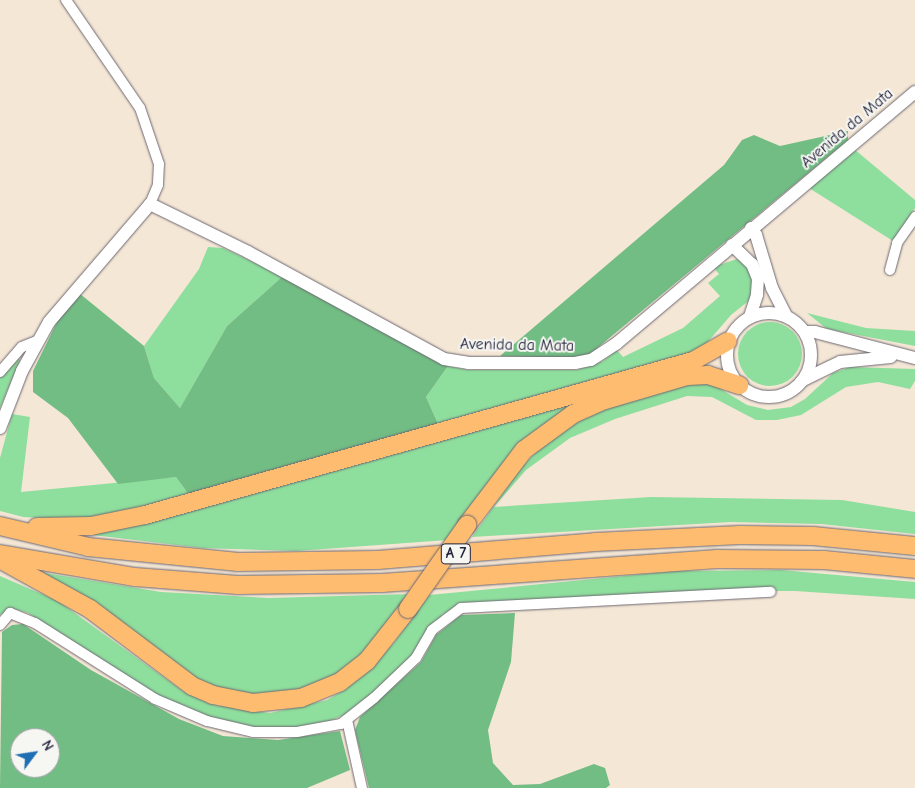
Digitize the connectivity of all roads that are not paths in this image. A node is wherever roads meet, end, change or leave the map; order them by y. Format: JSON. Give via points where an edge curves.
{"nodes":[{"id":1,"x":66,"y":0,"type":"edge"},
{"id":2,"x":915,"y":92,"type":"edge"},
{"id":3,"x":150,"y":204,"type":"junction"},
{"id":4,"x":915,"y":217,"type":"edge"},
{"id":5,"x":751,"y":228,"type":"junction"},
{"id":6,"x":732,"y":245,"type":"junction"},
{"id":7,"x":890,"y":270,"type":"dead end"},
{"id":8,"x":750,"y":316,"type":"junction"},
{"id":9,"x":786,"y":316,"type":"junction"},
{"id":10,"x":805,"y":332,"type":"junction"},
{"id":11,"x":39,"y":340,"type":"junction"},
{"id":12,"x":728,"y":341,"type":"junction"},
{"id":13,"x":901,"y":356,"type":"junction"},
{"id":14,"x":915,"y":358,"type":"edge"},
{"id":15,"x":0,"y":372,"type":"edge"},
{"id":16,"x":803,"y":380,"type":"junction"},
{"id":17,"x":739,"y":385,"type":"junction"},
{"id":18,"x":0,"y":428,"type":"edge"},
{"id":19,"x":0,"y":526,"type":"edge"},
{"id":20,"x":915,"y":546,"type":"edge"},
{"id":21,"x":0,"y":554,"type":"edge"},
{"id":22,"x":0,"y":560,"type":"edge"},
{"id":23,"x":915,"y":569,"type":"edge"},
{"id":24,"x":772,"y":592,"type":"dead end"},
{"id":25,"x":0,"y":625,"type":"edge"},
{"id":26,"x":347,"y":720,"type":"junction"},
{"id":27,"x":362,"y":788,"type":"edge"}],
"edges":[{"from":1,"to":3,"type":"street","via":[[140,108],[159,164],[158,185]]},
{"from":2,"to":5,"type":"street","name":"Avenida da Mata"},
{"from":3,"to":6,"type":"street","name":"Avenida da Mata","via":[[248,252],[444,359],[468,363],[575,363],[591,360],[617,343]]},
{"from":3,"to":11,"type":"street","via":[[80,284]]},
{"from":4,"to":7,"type":"street","via":[[897,243]]},
{"from":5,"to":6,"type":"street","name":"Avenida da Mata"},
{"from":5,"to":9,"type":"street","via":[[772,288]]},
{"from":6,"to":8,"type":"street","via":[[752,264],[758,279]]},
{"from":8,"to":9,"type":"street","via":[[768,312]]},
{"from":8,"to":12,"type":"street","via":[[736,327]]},
{"from":9,"to":10,"type":"street"},
{"from":10,"to":13,"type":"street"},
{"from":10,"to":16,"type":"street","via":[[811,356]]},
{"from":11,"to":15,"type":"street","via":[[22,347]]},
{"from":11,"to":18,"type":"street","via":[[22,371]]},
{"from":12,"to":17,"type":"street","via":[[727,364]]},
{"from":12,"to":19,"type":"highway","via":[[693,361],[145,515],[77,527]]},
{"from":13,"to":14,"type":"street"},
{"from":13,"to":16,"type":"street","via":[[840,362]]},
{"from":16,"to":17,"type":"street","via":[[784,394],[772,397],[748,392]]},
{"from":17,"to":22,"type":"highway","bridge":true,"via":[[708,375],[686,376],[612,397],[573,414],[524,450],[367,661],[340,682],[301,698],[253,703],[213,695],[192,686],[90,609]]},
{"from":19,"to":20,"type":"highway","number":"A 7","via":[[88,547],[238,562],[369,560],[740,535],[836,538]]},
{"from":21,"to":23,"type":"highway","number":"A 7","via":[[135,577],[238,586],[382,583],[717,559],[824,560]]},
{"from":24,"to":26,"type":"street","via":[[462,608],[432,630],[416,658]]},
{"from":25,"to":26,"type":"street","via":[[10,613],[35,622],[155,699],[207,721],[253,732],[297,732],[342,724]]},
{"from":26,"to":27,"type":"street"}]}
